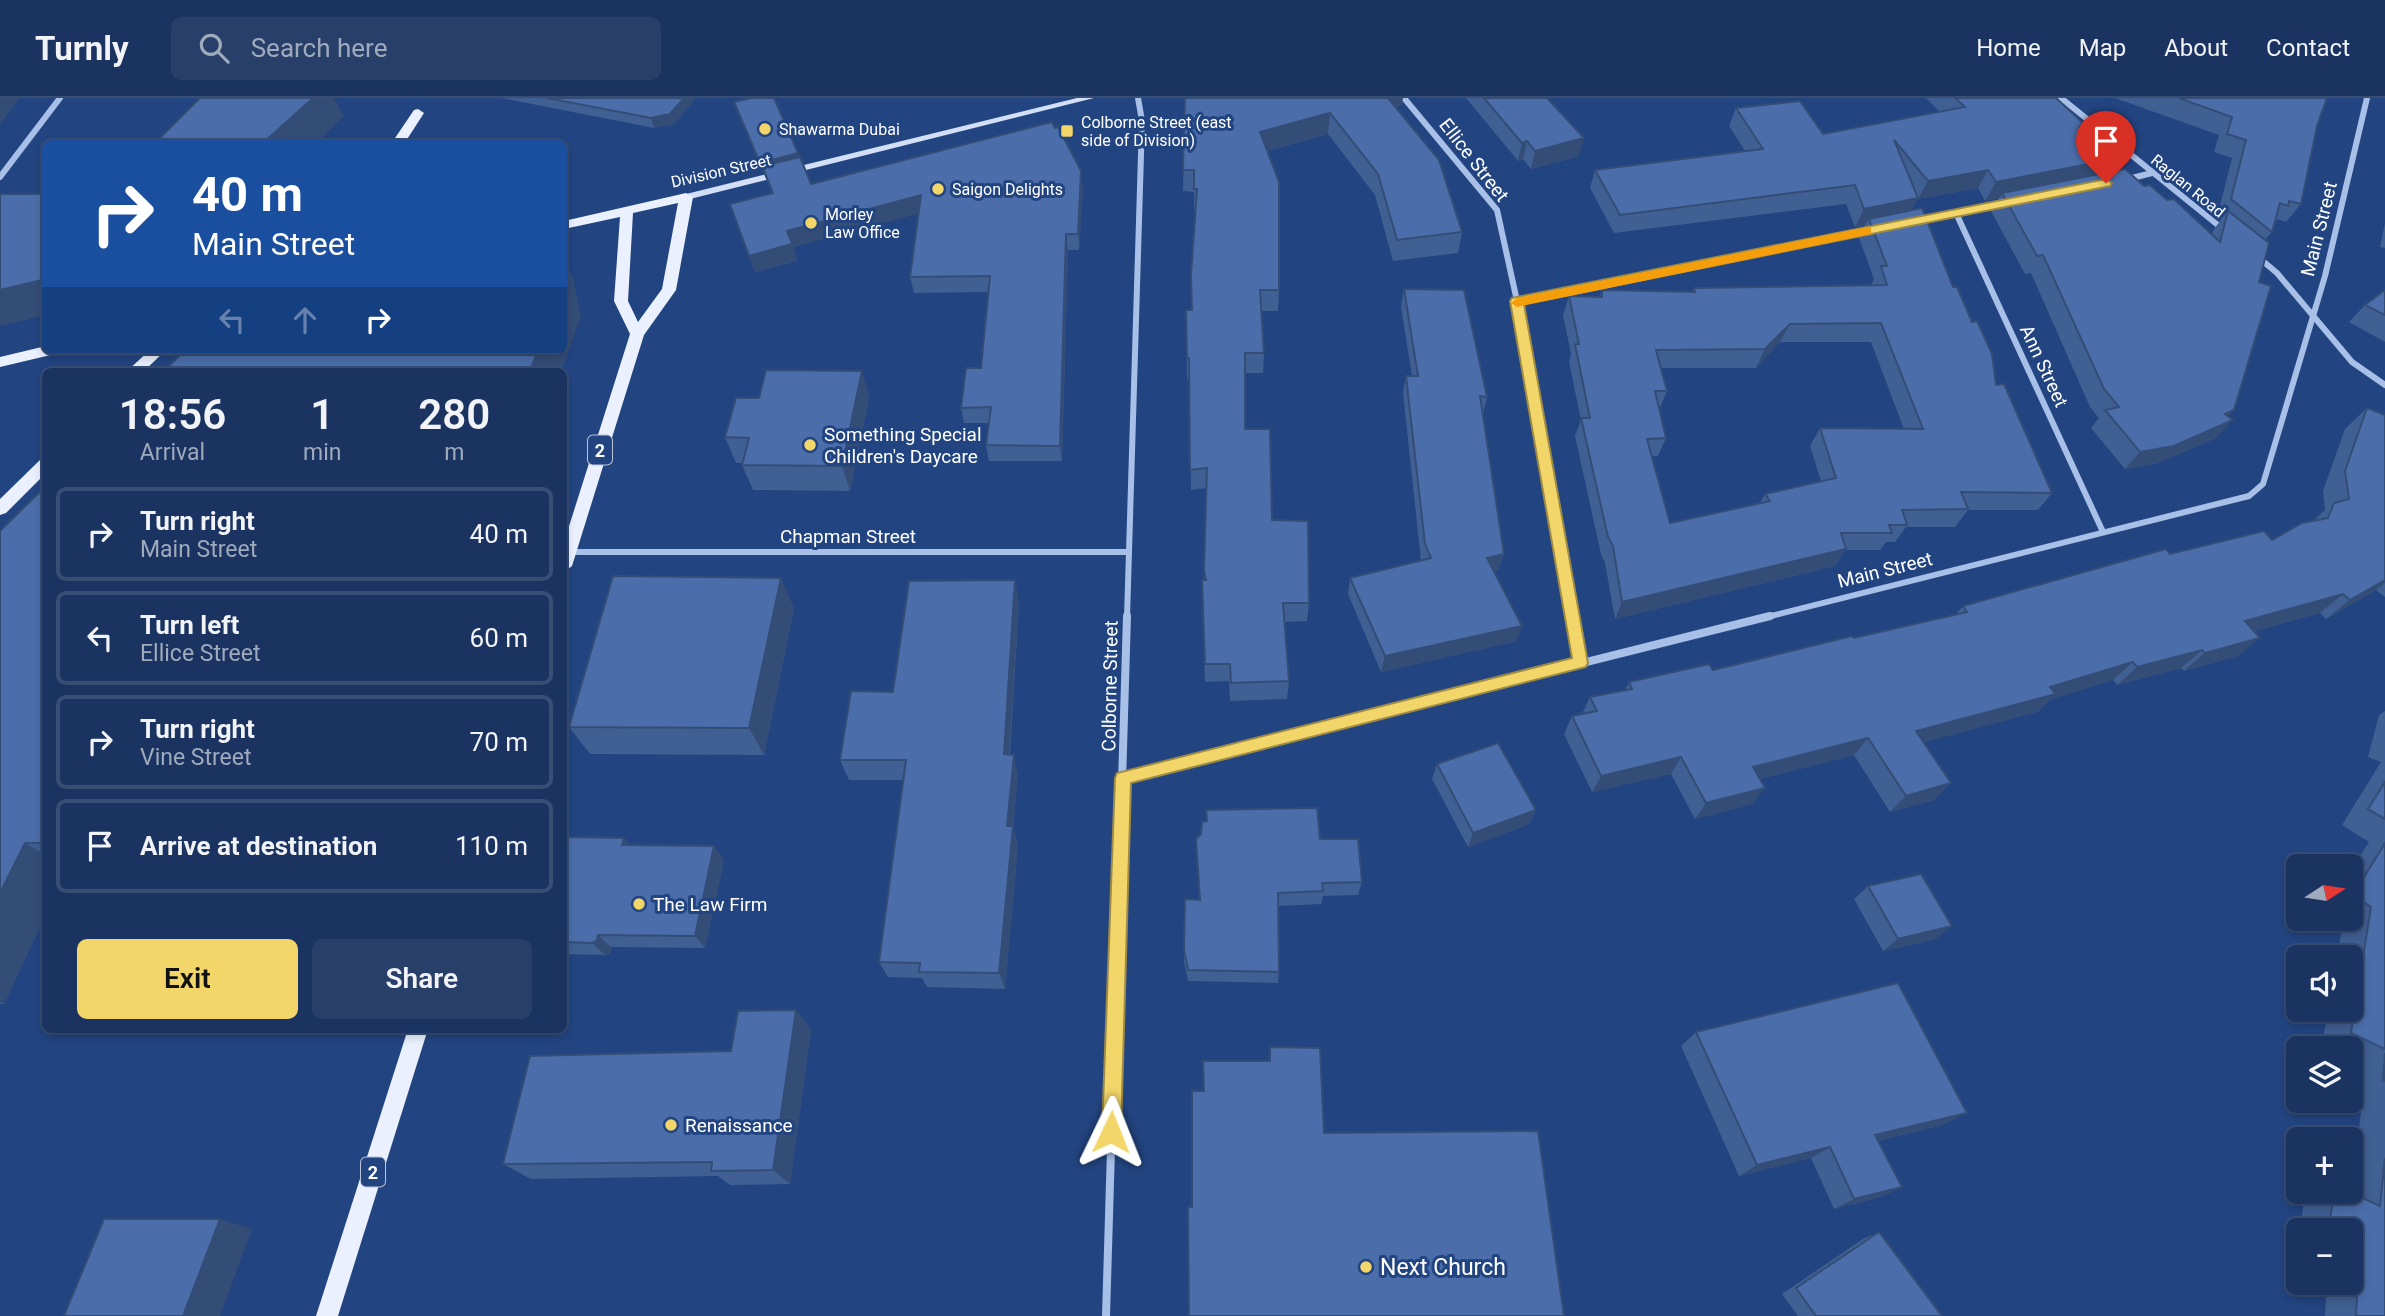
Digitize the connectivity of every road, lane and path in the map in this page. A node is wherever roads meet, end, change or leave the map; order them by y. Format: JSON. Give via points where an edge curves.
{"nodes":[{"id":1,"x":60,"y":98,"type":"edge"},
{"id":2,"x":1089,"y":98,"type":"edge"},
{"id":3,"x":1139,"y":98,"type":"edge"},
{"id":4,"x":1404,"y":98,"type":"edge"},
{"id":5,"x":2061,"y":98,"type":"edge"},
{"id":6,"x":2367,"y":98,"type":"edge"},
{"id":7,"x":418,"y":113,"type":"dead end"},
{"id":8,"x":400,"y":140,"type":"edge"},
{"id":9,"x":2152,"y":173,"type":"junction"},
{"id":10,"x":0,"y":177,"type":"edge"},
{"id":11,"x":2118,"y":181,"type":"edge"},
{"id":12,"x":685,"y":197,"type":"junction"},
{"id":13,"x":2010,"y":202,"type":"edge"},
{"id":14,"x":627,"y":210,"type":"junction"},
{"id":15,"x":1956,"y":213,"type":"junction"},
{"id":16,"x":1916,"y":221,"type":"edge"},
{"id":17,"x":567,"y":224,"type":"edge"},
{"id":18,"x":1877,"y":229,"type":"edge"},
{"id":19,"x":2236,"y":239,"type":"edge"},
{"id":20,"x":2256,"y":256,"type":"edge"},
{"id":21,"x":1517,"y":301,"type":"junction"},
{"id":22,"x":2313,"y":315,"type":"junction"},
{"id":23,"x":637,"y":334,"type":"junction"},
{"id":24,"x":42,"y":352,"type":"edge"},
{"id":25,"x":154,"y":354,"type":"edge"},
{"id":26,"x":0,"y":362,"type":"edge"},
{"id":27,"x":138,"y":368,"type":"edge"},
{"id":28,"x":2385,"y":385,"type":"edge"},
{"id":29,"x":42,"y":467,"type":"edge"},
{"id":30,"x":0,"y":509,"type":"edge"},
{"id":31,"x":2104,"y":532,"type":"junction"},
{"id":32,"x":1129,"y":552,"type":"junction"},
{"id":33,"x":567,"y":556,"type":"edge"},
{"id":34,"x":567,"y":559,"type":"edge"},
{"id":35,"x":1580,"y":663,"type":"junction"},
{"id":36,"x":1123,"y":778,"type":"junction"},
{"id":37,"x":417,"y":1033,"type":"edge"},
{"id":38,"x":327,"y":1316,"type":"edge"},
{"id":39,"x":1106,"y":1316,"type":"edge"}],
"edges":[{"from":1,"to":10,"type":"street"},
{"from":2,"to":12,"type":"main road","name":"Division Street"},
{"from":3,"to":32,"type":"street","name":"Colborne Street","via":[[1142,121]]},
{"from":4,"to":21,"type":"street","name":"Ellice Street","via":[[1497,210]]},
{"from":5,"to":9,"type":"street","name":"Raglan Road"},
{"from":6,"to":22,"type":"street","name":"Main Street"},
{"from":7,"to":8,"type":"main road"},
{"from":9,"to":11,"type":"street"},
{"from":9,"to":19,"type":"street","name":"Raglan Road"},
{"from":12,"to":14,"type":"main road","name":"Division Street"},
{"from":12,"to":23,"type":"main road","number":"2","via":[[669,290]]},
{"from":13,"to":15,"type":"street"},
{"from":14,"to":17,"type":"main road","name":"Division Street"},
{"from":14,"to":23,"type":"main road","via":[[621,301]]},
{"from":15,"to":16,"type":"street"},
{"from":15,"to":31,"type":"street","name":"Ann Street"},
{"from":18,"to":21,"type":"street"},
{"from":20,"to":22,"type":"street"},
{"from":21,"to":35,"type":"street","name":"Ellice Street"},
{"from":22,"to":28,"type":"street","via":[[2353,362]]},
{"from":22,"to":31,"type":"street","name":"Main Street","via":[[2258,490]]},
{"from":23,"to":33,"type":"main road","number":"2"},
{"from":24,"to":26,"type":"main road"},
{"from":25,"to":27,"type":"main road"},
{"from":29,"to":30,"type":"main road"},
{"from":31,"to":35,"type":"street","name":"Main Street"},
{"from":32,"to":34,"type":"street","name":"Chapman Street"},
{"from":32,"to":36,"type":"street","name":"Colborne Street"},
{"from":35,"to":36,"type":"street","name":"Main Street"},
{"from":36,"to":39,"type":"street","name":"Colborne Street"},
{"from":37,"to":38,"type":"main road","number":"2"}]}
